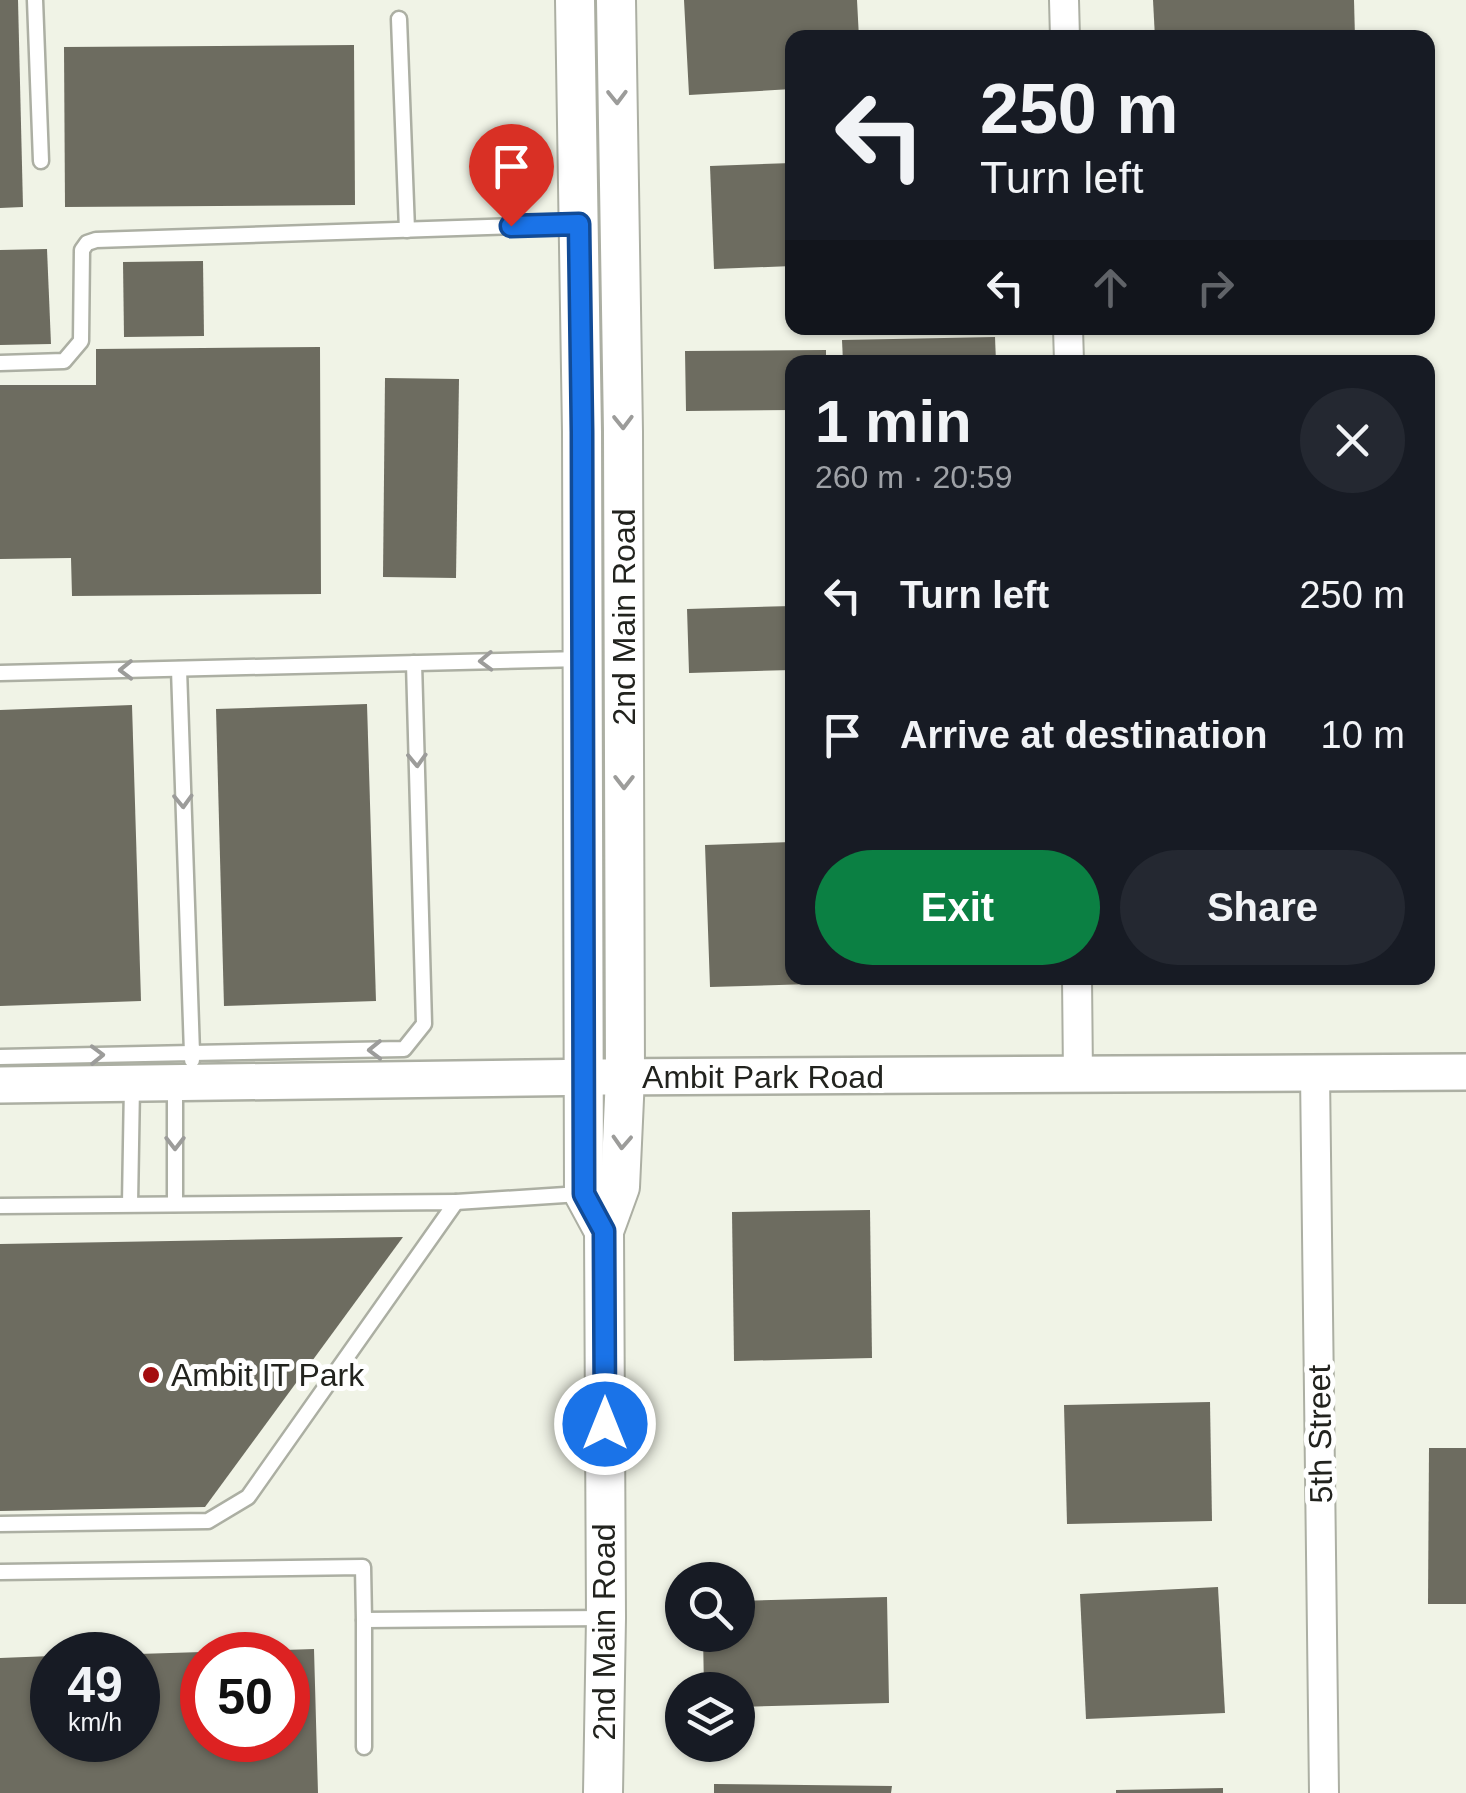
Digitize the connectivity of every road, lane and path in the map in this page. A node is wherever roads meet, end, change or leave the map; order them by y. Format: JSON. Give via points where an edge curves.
{"nodes":[{"id":1,"x":35,"y":0,"type":"edge"},
{"id":2,"x":575,"y":0,"type":"edge"},
{"id":3,"x":616,"y":0,"type":"edge"},
{"id":4,"x":1064,"y":0,"type":"edge"},
{"id":5,"x":399,"y":19,"type":"dead end"},
{"id":6,"x":1064,"y":30,"type":"edge"},
{"id":7,"x":42,"y":161,"type":"dead end"},
{"id":8,"x":579,"y":224,"type":"junction"},
{"id":9,"x":407,"y":230,"type":"junction"},
{"id":10,"x":0,"y":363,"type":"edge"},
{"id":11,"x":583,"y":658,"type":"junction"},
{"id":12,"x":414,"y":663,"type":"junction"},
{"id":13,"x":179,"y":669,"type":"junction"},
{"id":14,"x":0,"y":673,"type":"edge"},
{"id":15,"x":1077,"y":985,"type":"edge"},
{"id":16,"x":0,"y":1057,"type":"edge"},
{"id":17,"x":1466,"y":1072,"type":"edge"},
{"id":18,"x":186,"y":1073,"type":"junction"},
{"id":19,"x":1315,"y":1074,"type":"junction"},
{"id":20,"x":1078,"y":1076,"type":"junction"},
{"id":21,"x":585,"y":1078,"type":"junction"},
{"id":22,"x":625,"y":1078,"type":"junction"},
{"id":23,"x":132,"y":1083,"type":"junction"},
{"id":24,"x":0,"y":1085,"type":"edge"},
{"id":25,"x":584,"y":1194,"type":"junction"},
{"id":26,"x":456,"y":1202,"type":"junction"},
{"id":27,"x":130,"y":1204,"type":"junction"},
{"id":28,"x":175,"y":1204,"type":"junction"},
{"id":29,"x":0,"y":1206,"type":"edge"},
{"id":30,"x":604,"y":1231,"type":"junction"},
{"id":31,"x":0,"y":1524,"type":"edge"},
{"id":32,"x":0,"y":1572,"type":"edge"},
{"id":33,"x":606,"y":1618,"type":"junction"},
{"id":34,"x":364,"y":1620,"type":"junction"},
{"id":35,"x":364,"y":1747,"type":"dead end"},
{"id":36,"x":603,"y":1793,"type":"edge"},
{"id":37,"x":1324,"y":1793,"type":"edge"}],
"edges":[{"from":1,"to":7,"type":"lane"},
{"from":2,"to":8,"type":"main road","name":"2nd Main Road"},
{"from":3,"to":22,"type":"main road","name":"2nd Main Road","one_way":true},
{"from":4,"to":6,"type":"street"},
{"from":5,"to":9,"type":"lane"},
{"from":8,"to":9,"type":"lane"},
{"from":8,"to":11,"type":"main road","name":"2nd Main Road"},
{"from":9,"to":10,"type":"lane","via":[[96,240],[82,250],[80,341],[64,361]]},
{"from":11,"to":12,"type":"lane","one_way":true},
{"from":11,"to":21,"type":"main road","name":"2nd Main Road"},
{"from":12,"to":13,"type":"lane"},
{"from":12,"to":18,"type":"lane","one_way":true,"via":[[424,1024],[404,1050]]},
{"from":13,"to":14,"type":"lane","one_way":true},
{"from":13,"to":18,"type":"lane","one_way":true},
{"from":15,"to":20,"type":"street"},
{"from":16,"to":18,"type":"lane","one_way":true},
{"from":17,"to":19,"type":"street","name":"Ambit Park Road"},
{"from":18,"to":21,"type":"street","name":"Ambit Park Road"},
{"from":18,"to":23,"type":"street","name":"Ambit Park Road"},
{"from":18,"to":28,"type":"lane","one_way":true},
{"from":19,"to":20,"type":"street","name":"Ambit Park Road"},
{"from":19,"to":37,"type":"street","name":"5th Street"},
{"from":20,"to":22,"type":"street","name":"Ambit Park Road"},
{"from":21,"to":22,"type":"street","name":"Ambit Park Road"},
{"from":21,"to":25,"type":"main road","name":"2nd Main Road"},
{"from":22,"to":30,"type":"main road","name":"2nd Main Road","one_way":true,"via":[[620,1187]]},
{"from":23,"to":24,"type":"street","name":"Ambit Park Road"},
{"from":23,"to":27,"type":"lane"},
{"from":25,"to":26,"type":"lane"},
{"from":25,"to":30,"type":"main road","name":"2nd Main Road"},
{"from":26,"to":28,"type":"lane"},
{"from":26,"to":31,"type":"lane","via":[[248,1497],[208,1520]]},
{"from":27,"to":28,"type":"lane"},
{"from":27,"to":29,"type":"lane"},
{"from":30,"to":33,"type":"main road","name":"2nd Main Road"},
{"from":32,"to":34,"type":"lane","via":[[363,1566]]},
{"from":33,"to":34,"type":"lane"},
{"from":33,"to":36,"type":"main road","name":"2nd Main Road"},
{"from":34,"to":35,"type":"lane"}]}
